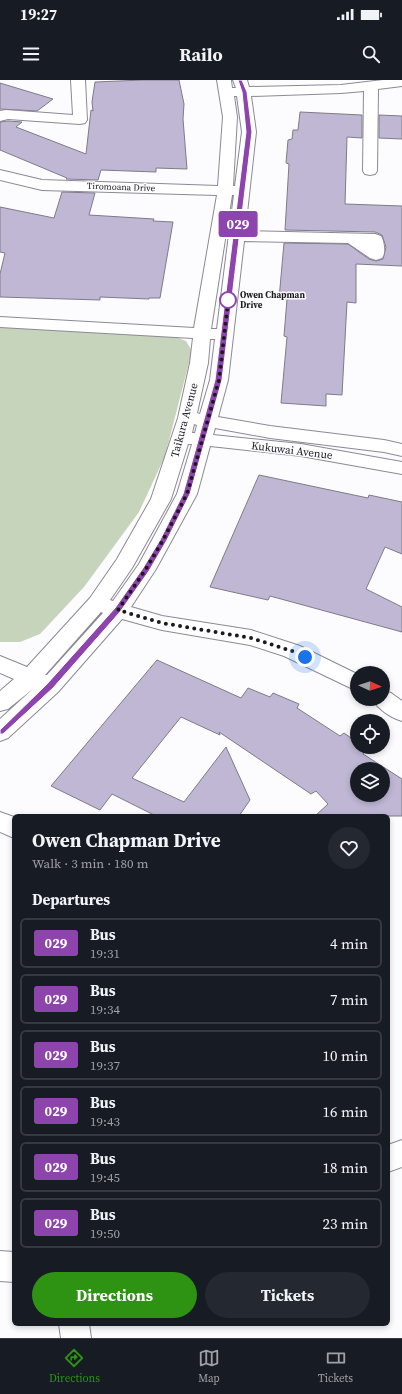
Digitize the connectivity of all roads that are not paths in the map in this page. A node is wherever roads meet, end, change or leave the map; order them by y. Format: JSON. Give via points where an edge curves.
{"nodes":[{"id":1,"x":78,"y":80,"type":"edge"},
{"id":2,"x":402,"y":82,"type":"edge"},
{"id":3,"x":225,"y":86,"type":"edge"},
{"id":4,"x":242,"y":86,"type":"edge"},
{"id":5,"x":371,"y":86,"type":"junction"},
{"id":6,"x":0,"y":117,"type":"edge"},
{"id":7,"x":370,"y":172,"type":"dead end"},
{"id":8,"x":0,"y":175,"type":"edge"},
{"id":9,"x":234,"y":191,"type":"junction"},
{"id":10,"x":236,"y":236,"type":"junction"},
{"id":11,"x":352,"y":238,"type":"dead end"},
{"id":12,"x":0,"y":322,"type":"edge"},
{"id":13,"x":202,"y":333,"type":"junction"},
{"id":14,"x":224,"y":334,"type":"junction"},
{"id":15,"x":187,"y":418,"type":"junction"},
{"id":16,"x":207,"y":420,"type":"junction"},
{"id":17,"x":182,"y":437,"type":"junction"},
{"id":18,"x":202,"y":440,"type":"junction"},
{"id":19,"x":402,"y":450,"type":"edge"},
{"id":20,"x":402,"y":468,"type":"edge"},
{"id":21,"x":97,"y":604,"type":"junction"},
{"id":22,"x":118,"y":610,"type":"junction"},
{"id":23,"x":0,"y":664,"type":"edge"},
{"id":24,"x":30,"y":678,"type":"junction"},
{"id":25,"x":350,"y":680,"type":"edge"},
{"id":26,"x":50,"y":686,"type":"junction"},
{"id":27,"x":0,"y":703,"type":"edge"},
{"id":28,"x":390,"y":704,"type":"edge"},
{"id":29,"x":402,"y":712,"type":"edge"},
{"id":30,"x":0,"y":732,"type":"edge"},
{"id":31,"x":0,"y":821,"type":"edge"},
{"id":32,"x":12,"y":827,"type":"edge"},
{"id":33,"x":402,"y":1153,"type":"edge"},
{"id":34,"x":390,"y":1158,"type":"edge"},
{"id":35,"x":0,"y":1266,"type":"edge"},
{"id":36,"x":12,"y":1267,"type":"edge"},
{"id":37,"x":74,"y":1326,"type":"edge"},
{"id":38,"x":76,"y":1338,"type":"edge"}],
"edges":[{"from":1,"to":6,"type":"street","via":[[78,126],[43,118],[6,114]]},
{"from":2,"to":5,"type":"street"},
{"from":3,"to":4,"type":"street"},
{"from":3,"to":9,"type":"street","name":"Taikura Avenue","via":[[230,117]]},
{"from":4,"to":5,"type":"street","via":[[341,89]]},
{"from":4,"to":9,"type":"street","name":"Taikura Avenue","via":[[249,132]]},
{"from":5,"to":7,"type":"street"},
{"from":8,"to":9,"type":"street","name":"Tiromoana Drive","via":[[42,185]]},
{"from":9,"to":10,"type":"street","name":"Taikura Avenue"},
{"from":9,"to":13,"type":"street","name":"Taikura Avenue"},
{"from":10,"to":11,"type":"street"},
{"from":10,"to":14,"type":"street","name":"Taikura Avenue"},
{"from":12,"to":13,"type":"street"},
{"from":13,"to":14,"type":"street"},
{"from":13,"to":15,"type":"street","name":"Taikura Avenue","via":[[199,363]]},
{"from":14,"to":16,"type":"street","name":"Taikura Avenue","via":[[219,380]]},
{"from":15,"to":16,"type":"street","name":"Kukuwai Avenue"},
{"from":15,"to":17,"type":"street","name":"Taikura Avenue"},
{"from":16,"to":18,"type":"street","name":"Taikura Avenue"},
{"from":16,"to":19,"type":"street","name":"Kukuwai Avenue","via":[[270,432]]},
{"from":17,"to":18,"type":"street","name":"Kukuwai Avenue"},
{"from":17,"to":21,"type":"street","name":"Taikura Avenue","via":[[161,498],[125,563]]},
{"from":18,"to":20,"type":"street","name":"Kukuwai Avenue","via":[[301,450]]},
{"from":18,"to":22,"type":"street","name":"Taikura Avenue","via":[[187,494],[156,552]]},
{"from":21,"to":22,"type":"street"},
{"from":21,"to":24,"type":"street","name":"Taikura Avenue"},
{"from":22,"to":25,"type":"street","via":[[162,623],[251,638],[292,651]]},
{"from":22,"to":26,"type":"street","name":"Taikura Avenue"},
{"from":23,"to":24,"type":"street"},
{"from":24,"to":26,"type":"street"},
{"from":24,"to":27,"type":"street","name":"Taikura Avenue"},
{"from":26,"to":30,"type":"street","name":"Taikura Avenue"},
{"from":28,"to":29,"type":"street"},
{"from":31,"to":32,"type":"street"},
{"from":33,"to":34,"type":"street"},
{"from":35,"to":36,"type":"street"},
{"from":37,"to":38,"type":"street"}]}
